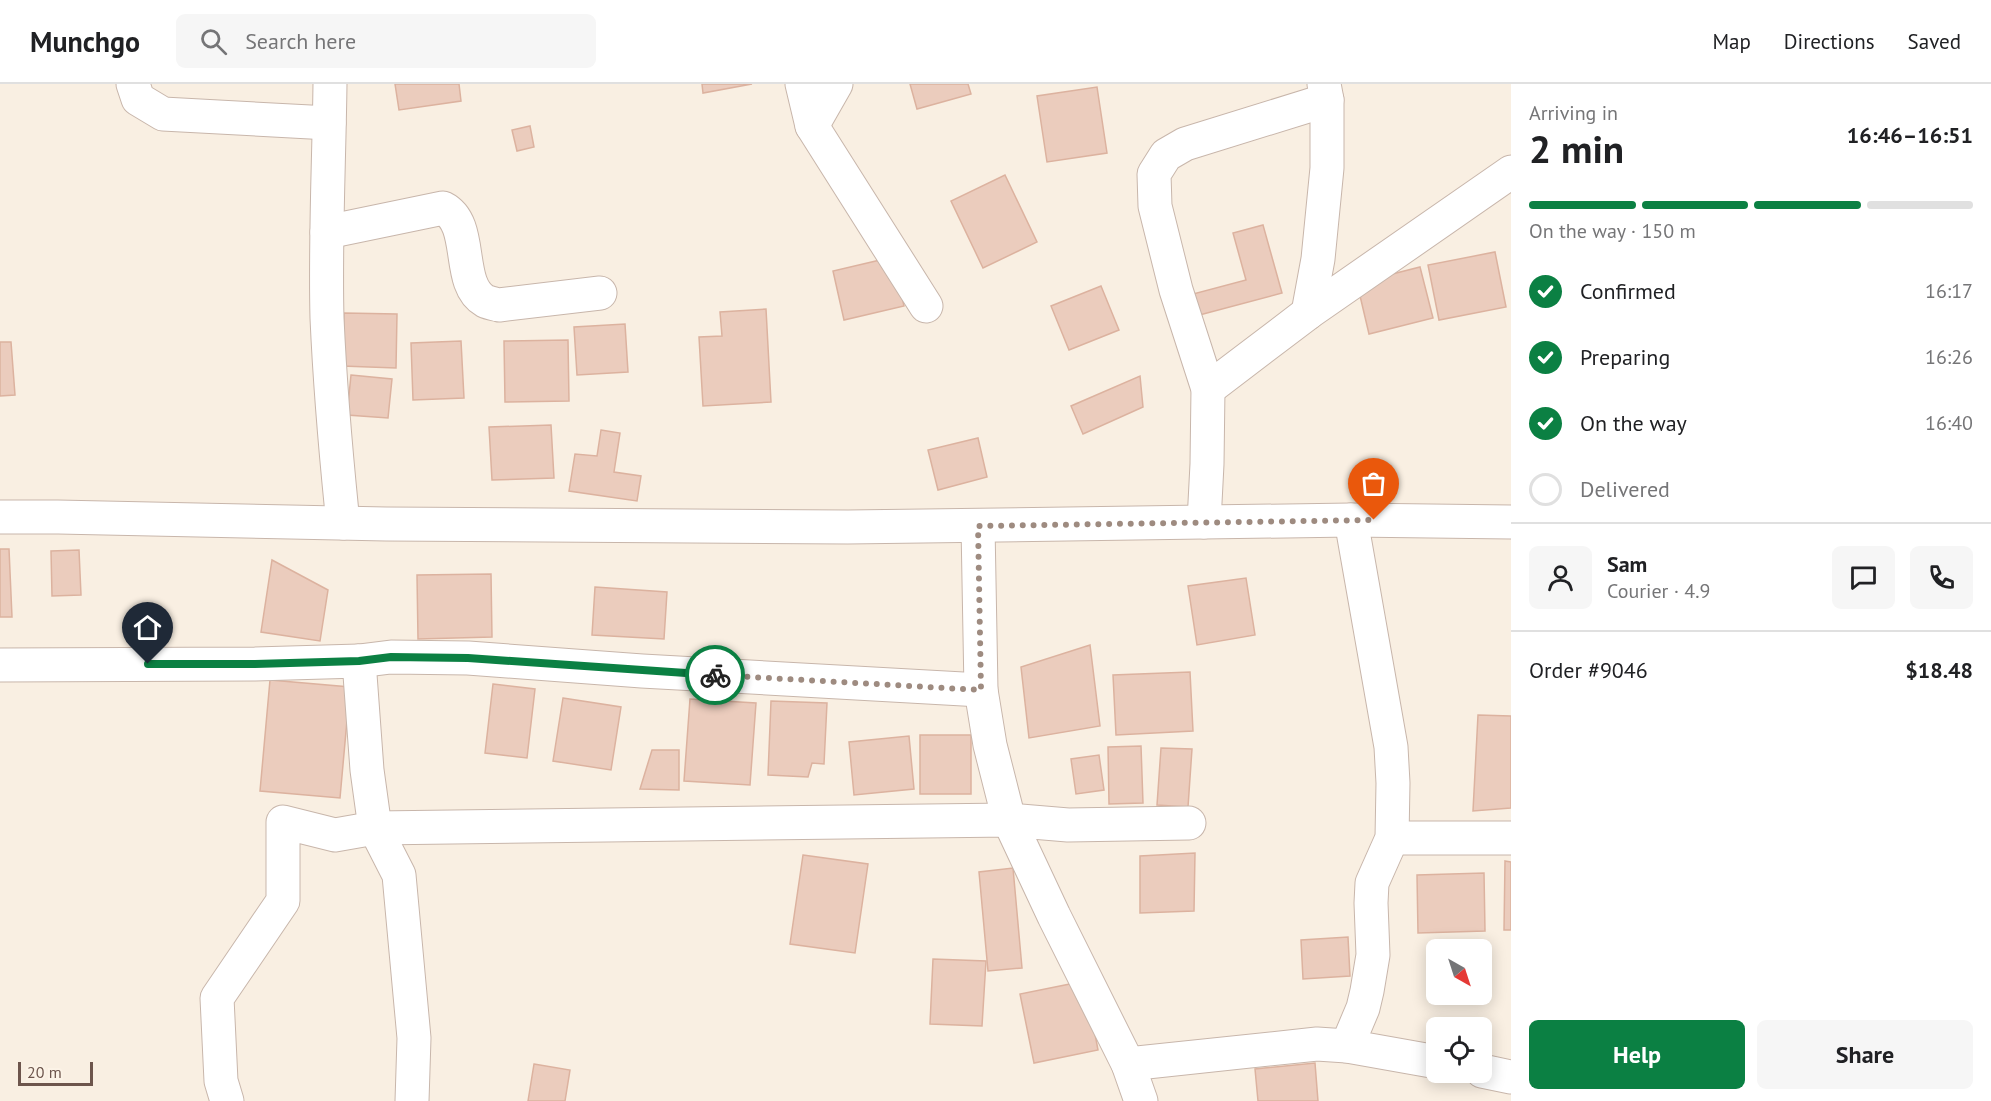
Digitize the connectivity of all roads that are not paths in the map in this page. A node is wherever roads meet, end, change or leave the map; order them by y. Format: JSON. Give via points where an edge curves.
{"nodes":[{"id":1,"x":133,"y":84,"type":"edge"},
{"id":2,"x":330,"y":84,"type":"edge"},
{"id":3,"x":802,"y":84,"type":"edge"},
{"id":4,"x":836,"y":84,"type":"edge"},
{"id":5,"x":1325,"y":92,"type":"edge"},
{"id":6,"x":329,"y":123,"type":"junction"},
{"id":7,"x":812,"y":126,"type":"junction"},
{"id":8,"x":1511,"y":172,"type":"edge"},
{"id":9,"x":327,"y":232,"type":"junction"},
{"id":10,"x":600,"y":293,"type":"dead end"},
{"id":11,"x":926,"y":306,"type":"dead end"},
{"id":12,"x":1308,"y":313,"type":"junction"},
{"id":13,"x":1208,"y":389,"type":"junction"},
{"id":14,"x":0,"y":517,"type":"edge"},
{"id":15,"x":1351,"y":520,"type":"junction"},
{"id":16,"x":1204,"y":522,"type":"junction"},
{"id":17,"x":1511,"y":522,"type":"edge"},
{"id":18,"x":344,"y":523,"type":"junction"},
{"id":19,"x":978,"y":526,"type":"junction"},
{"id":20,"x":359,"y":661,"type":"junction"},
{"id":21,"x":0,"y":665,"type":"edge"},
{"id":22,"x":981,"y":690,"type":"junction"},
{"id":23,"x":1009,"y":820,"type":"junction"},
{"id":24,"x":1189,"y":823,"type":"dead end"},
{"id":25,"x":375,"y":828,"type":"junction"},
{"id":26,"x":1392,"y":838,"type":"junction"},
{"id":27,"x":1511,"y":838,"type":"edge"},
{"id":28,"x":1347,"y":1046,"type":"junction"},
{"id":29,"x":1426,"y":1060,"type":"edge"},
{"id":30,"x":1128,"y":1064,"type":"junction"},
{"id":31,"x":1492,"y":1073,"type":"edge"},
{"id":32,"x":1511,"y":1077,"type":"edge"},
{"id":33,"x":227,"y":1101,"type":"edge"},
{"id":34,"x":412,"y":1101,"type":"edge"},
{"id":35,"x":1141,"y":1101,"type":"edge"}],
"edges":[{"from":1,"to":6,"type":"street","via":[[138,99],[163,114]]},
{"from":2,"to":6,"type":"street"},
{"from":3,"to":7,"type":"street"},
{"from":4,"to":7,"type":"street"},
{"from":5,"to":12,"type":"street","via":[[1327,168]]},
{"from":5,"to":13,"type":"street","via":[[1185,144],[1166,155],[1154,174],[1160,227]]},
{"from":6,"to":9,"type":"street"},
{"from":7,"to":11,"type":"street"},
{"from":8,"to":12,"type":"street"},
{"from":9,"to":10,"type":"street","via":[[443,208],[455,219],[472,288],[484,301],[499,305]]},
{"from":9,"to":18,"type":"street","via":[[334,445]]},
{"from":12,"to":13,"type":"street"},
{"from":13,"to":16,"type":"street"},
{"from":14,"to":18,"type":"street"},
{"from":15,"to":16,"type":"street"},
{"from":15,"to":17,"type":"street"},
{"from":15,"to":26,"type":"street","via":[[1391,747]]},
{"from":16,"to":19,"type":"street"},
{"from":18,"to":19,"type":"street"},
{"from":19,"to":22,"type":"street"},
{"from":20,"to":21,"type":"street"},
{"from":20,"to":22,"type":"street","via":[[391,657],[468,658]]},
{"from":20,"to":25,"type":"street"},
{"from":22,"to":23,"type":"street"},
{"from":23,"to":24,"type":"street","via":[[1068,825]]},
{"from":23,"to":25,"type":"street"},
{"from":23,"to":30,"type":"street"},
{"from":25,"to":33,"type":"street","via":[[334,835],[282,822],[283,901],[217,998],[221,1081]]},
{"from":25,"to":34,"type":"street","via":[[399,875],[414,1038]]},
{"from":26,"to":27,"type":"street"},
{"from":26,"to":28,"type":"street","via":[[1372,883],[1373,955],[1363,1008]]},
{"from":28,"to":29,"type":"street"},
{"from":28,"to":30,"type":"street","via":[[1317,1044]]},
{"from":30,"to":35,"type":"street"},
{"from":31,"to":32,"type":"street"}]}
